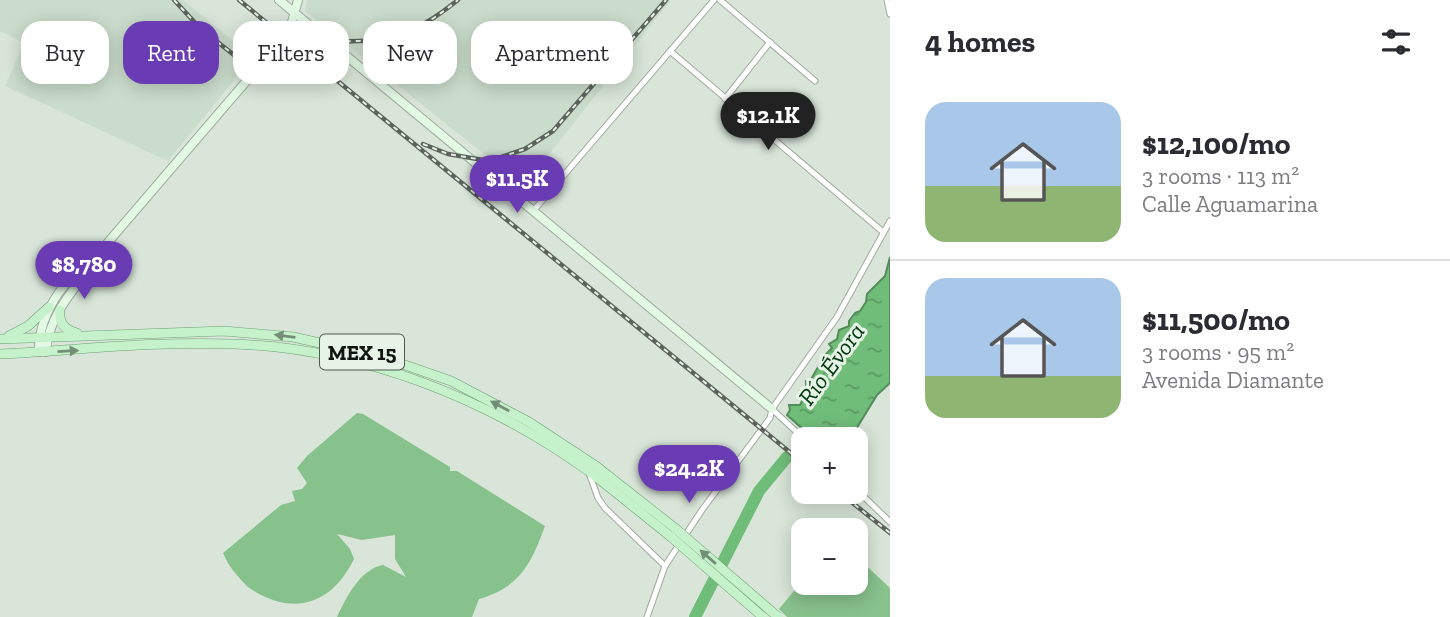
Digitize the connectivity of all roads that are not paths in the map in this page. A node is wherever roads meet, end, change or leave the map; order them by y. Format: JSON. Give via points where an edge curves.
{"nodes":[{"id":1,"x":279,"y":0,"type":"edge"},
{"id":2,"x":298,"y":0,"type":"edge"},
{"id":3,"x":714,"y":0,"type":"edge"},
{"id":4,"x":720,"y":0,"type":"edge"},
{"id":5,"x":887,"y":0,"type":"edge"},
{"id":6,"x":295,"y":13,"type":"junction"},
{"id":7,"x":890,"y":14,"type":"edge"},
{"id":8,"x":770,"y":42,"type":"junction"},
{"id":9,"x":670,"y":51,"type":"junction"},
{"id":10,"x":815,"y":81,"type":"dead end"},
{"id":11,"x":724,"y":99,"type":"junction"},
{"id":12,"x":534,"y":210,"type":"junction"},
{"id":13,"x":890,"y":221,"type":"edge"},
{"id":14,"x":883,"y":232,"type":"junction"},
{"id":15,"x":104,"y":247,"type":"junction"},
{"id":16,"x":49,"y":307,"type":"junction"},
{"id":17,"x":60,"y":310,"type":"junction"},
{"id":18,"x":93,"y":335,"type":"junction"},
{"id":19,"x":43,"y":337,"type":"junction"},
{"id":20,"x":1,"y":339,"type":"edge"},
{"id":21,"x":43,"y":352,"type":"junction"},
{"id":22,"x":2,"y":356,"type":"edge"},
{"id":23,"x":772,"y":409,"type":"junction"},
{"id":24,"x":791,"y":427,"type":"edge"},
{"id":25,"x":589,"y":471,"type":"junction"},
{"id":26,"x":868,"y":501,"type":"edge"},
{"id":27,"x":890,"y":522,"type":"edge"},
{"id":28,"x":673,"y":533,"type":"junction"},
{"id":29,"x":666,"y":566,"type":"junction"},
{"id":30,"x":648,"y":617,"type":"edge"},
{"id":31,"x":763,"y":617,"type":"edge"},
{"id":32,"x":778,"y":617,"type":"edge"}],
"edges":[{"from":1,"to":6,"type":"street"},
{"from":2,"to":6,"type":"street"},
{"from":3,"to":9,"type":"street"},
{"from":4,"to":8,"type":"street"},
{"from":5,"to":7,"type":"street"},
{"from":6,"to":12,"type":"street"},
{"from":6,"to":15,"type":"street","via":[[279,43]]},
{"from":8,"to":10,"type":"street"},
{"from":8,"to":11,"type":"street"},
{"from":9,"to":11,"type":"street"},
{"from":9,"to":12,"type":"street"},
{"from":11,"to":14,"type":"street"},
{"from":12,"to":23,"type":"street"},
{"from":13,"to":14,"type":"street"},
{"from":14,"to":23,"type":"street","via":[[837,317]]},
{"from":15,"to":16,"type":"street"},
{"from":15,"to":17,"type":"street"},
{"from":16,"to":19,"type":"street","via":[[41,325]]},
{"from":16,"to":20,"type":"main road","via":[[28,326]]},
{"from":17,"to":18,"type":"main road","via":[[60,321],[69,331]]},
{"from":17,"to":19,"type":"street"},
{"from":18,"to":19,"type":"main road","number":"MEX 15"},
{"from":28,"to":18,"type":"main road","number":"MEX 15","one_way":true,"via":[[596,466],[547,432],[489,399],[417,368],[338,346],[271,335],[203,331]]},
{"from":19,"to":20,"type":"main road","number":"MEX 15"},
{"from":19,"to":21,"type":"street"},
{"from":21,"to":22,"type":"main road","number":"MEX 15"},
{"from":21,"to":25,"type":"main road","number":"MEX 15","one_way":true,"via":[[234,344],[343,359],[470,402]]},
{"from":23,"to":24,"type":"street"},
{"from":23,"to":29,"type":"street","via":[[771,418]]},
{"from":25,"to":28,"type":"main road","number":"MEX 15"},
{"from":25,"to":29,"type":"street","via":[[605,508]]},
{"from":26,"to":27,"type":"street"},
{"from":28,"to":31,"type":"main road","number":"MEX 15","bridge":true},
{"from":32,"to":28,"type":"main road","number":"MEX 15","one_way":true,"bridge":true},
{"from":29,"to":30,"type":"street"}]}
